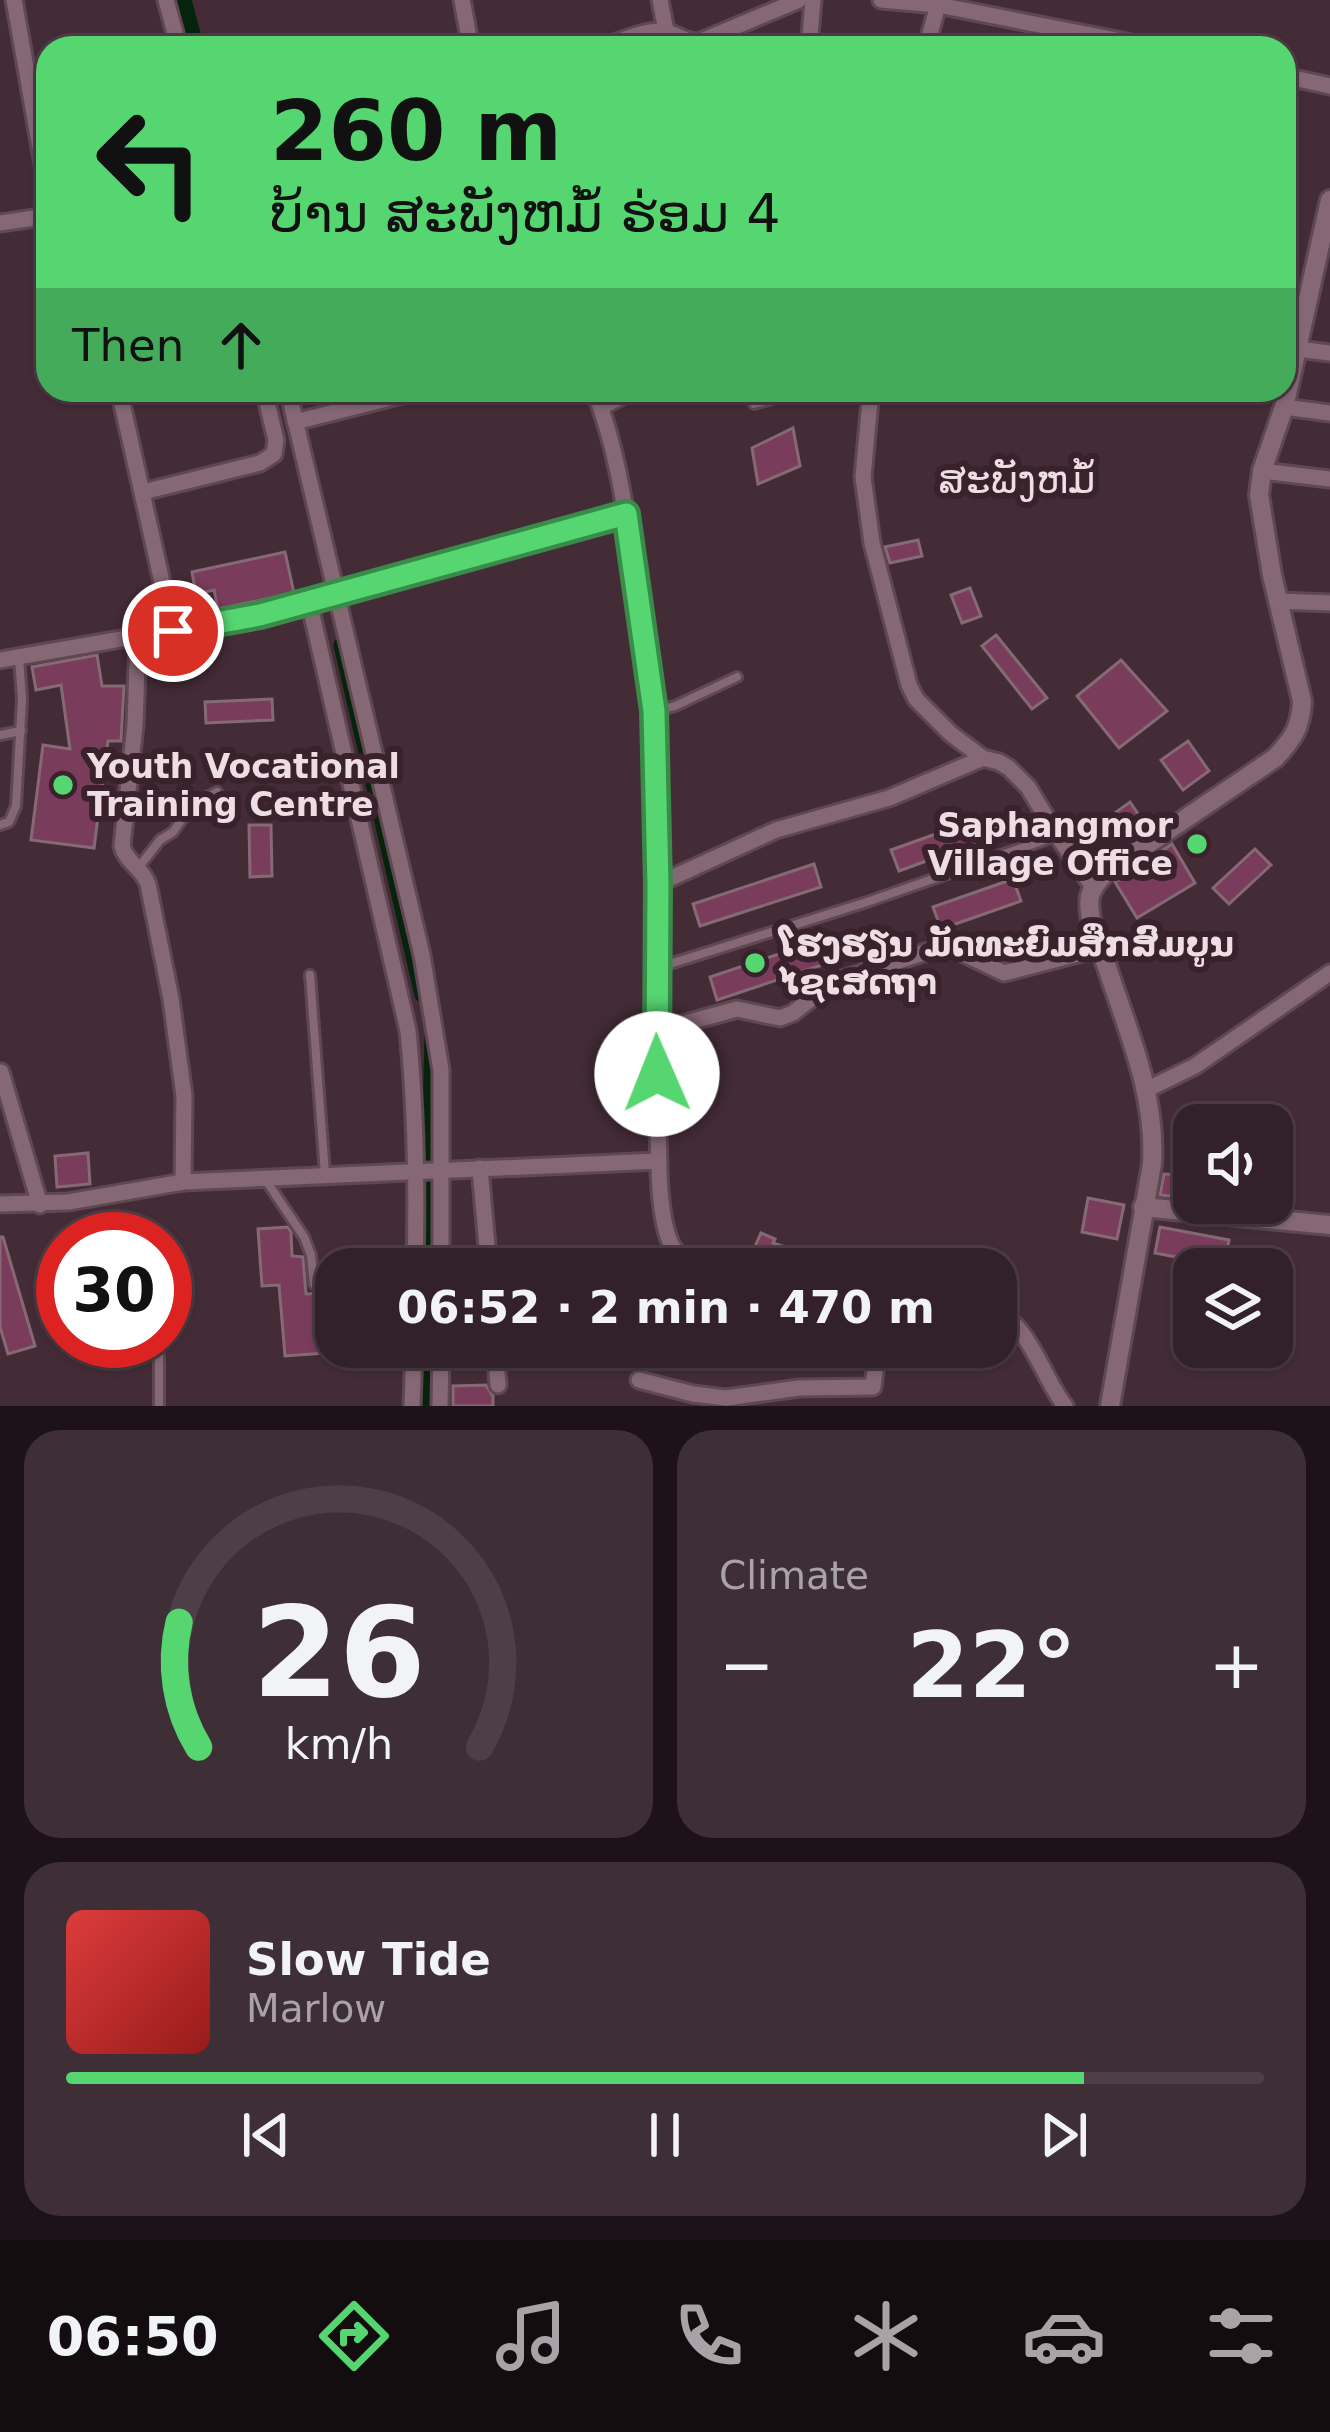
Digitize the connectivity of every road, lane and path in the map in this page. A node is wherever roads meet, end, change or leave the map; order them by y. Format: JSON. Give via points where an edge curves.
{"nodes":[{"id":1,"x":14,"y":0,"type":"edge"},
{"id":2,"x":166,"y":0,"type":"edge"},
{"id":3,"x":462,"y":0,"type":"edge"},
{"id":4,"x":660,"y":0,"type":"edge"},
{"id":5,"x":799,"y":0,"type":"edge"},
{"id":6,"x":813,"y":0,"type":"edge"},
{"id":7,"x":881,"y":0,"type":"edge"},
{"id":8,"x":938,"y":5,"type":"junction"},
{"id":9,"x":667,"y":31,"type":"junction"},
{"id":10,"x":176,"y":36,"type":"edge"},
{"id":11,"x":469,"y":36,"type":"edge"},
{"id":12,"x":638,"y":36,"type":"edge"},
{"id":13,"x":675,"y":36,"type":"edge"},
{"id":14,"x":713,"y":36,"type":"edge"},
{"id":15,"x":810,"y":36,"type":"edge"},
{"id":16,"x":929,"y":36,"type":"edge"},
{"id":17,"x":1072,"y":36,"type":"edge"},
{"id":18,"x":1296,"y":79,"type":"edge"},
{"id":19,"x":1330,"y":86,"type":"edge"},
{"id":20,"x":36,"y":125,"type":"edge"},
{"id":21,"x":1330,"y":200,"type":"edge"},
{"id":22,"x":36,"y":218,"type":"edge"},
{"id":23,"x":0,"y":223,"type":"edge"},
{"id":24,"x":1298,"y":349,"type":"junction"},
{"id":25,"x":1330,"y":353,"type":"edge"},
{"id":26,"x":1296,"y":357,"type":"edge"},
{"id":27,"x":122,"y":402,"type":"edge"},
{"id":28,"x":267,"y":402,"type":"edge"},
{"id":29,"x":291,"y":402,"type":"edge"},
{"id":30,"x":374,"y":402,"type":"edge"},
{"id":31,"x":599,"y":402,"type":"edge"},
{"id":32,"x":611,"y":402,"type":"edge"},
{"id":33,"x":761,"y":402,"type":"edge"},
{"id":34,"x":870,"y":402,"type":"edge"},
{"id":35,"x":1285,"y":402,"type":"edge"},
{"id":36,"x":754,"y":404,"type":"dead end"},
{"id":37,"x":601,"y":407,"type":"junction"},
{"id":38,"x":1284,"y":407,"type":"junction"},
{"id":39,"x":1330,"y":413,"type":"edge"},
{"id":40,"x":295,"y":422,"type":"junction"},
{"id":41,"x":1262,"y":472,"type":"junction"},
{"id":42,"x":1330,"y":479,"type":"edge"},
{"id":43,"x":143,"y":492,"type":"junction"},
{"id":44,"x":626,"y":514,"type":"junction"},
{"id":45,"x":338,"y":594,"type":"junction"},
{"id":46,"x":1278,"y":601,"type":"junction"},
{"id":47,"x":309,"y":602,"type":"junction"},
{"id":48,"x":1330,"y":603,"type":"edge"},
{"id":49,"x":173,"y":631,"type":"junction"},
{"id":50,"x":138,"y":635,"type":"junction"},
{"id":51,"x":19,"y":657,"type":"junction"},
{"id":52,"x":0,"y":660,"type":"edge"},
{"id":53,"x":737,"y":677,"type":"dead end"},
{"id":54,"x":654,"y":711,"type":"junction"},
{"id":55,"x":21,"y":731,"type":"junction"},
{"id":56,"x":0,"y":734,"type":"edge"},
{"id":57,"x":983,"y":758,"type":"junction"},
{"id":58,"x":217,"y":791,"type":"dead end"},
{"id":59,"x":0,"y":826,"type":"edge"},
{"id":60,"x":1057,"y":835,"type":"junction"},
{"id":61,"x":140,"y":867,"type":"junction"},
{"id":62,"x":658,"y":884,"type":"junction"},
{"id":63,"x":1093,"y":887,"type":"junction"},
{"id":64,"x":1101,"y":948,"type":"junction"},
{"id":65,"x":657,"y":968,"type":"junction"},
{"id":66,"x":1330,"y":973,"type":"edge"},
{"id":67,"x":310,"y":975,"type":"dead end"},
{"id":68,"x":656,"y":1030,"type":"junction"},
{"id":69,"x":1,"y":1072,"type":"edge"},
{"id":70,"x":1148,"y":1090,"type":"junction"},
{"id":71,"x":659,"y":1161,"type":"junction"},
{"id":72,"x":481,"y":1168,"type":"junction"},
{"id":73,"x":440,"y":1170,"type":"junction"},
{"id":74,"x":418,"y":1171,"type":"junction"},
{"id":75,"x":325,"y":1175,"type":"junction"},
{"id":76,"x":264,"y":1178,"type":"junction"},
{"id":77,"x":183,"y":1182,"type":"junction"},
{"id":78,"x":0,"y":1204,"type":"edge"},
{"id":79,"x":40,"y":1205,"type":"junction"},
{"id":80,"x":1144,"y":1207,"type":"junction"},
{"id":81,"x":1330,"y":1225,"type":"edge"},
{"id":82,"x":416,"y":1248,"type":"edge"},
{"id":83,"x":441,"y":1248,"type":"edge"},
{"id":84,"x":487,"y":1248,"type":"edge"},
{"id":85,"x":673,"y":1248,"type":"edge"},
{"id":86,"x":314,"y":1284,"type":"dead end"},
{"id":87,"x":1017,"y":1326,"type":"edge"},
{"id":88,"x":159,"y":1368,"type":"edge"},
{"id":89,"x":413,"y":1368,"type":"edge"},
{"id":90,"x":441,"y":1368,"type":"edge"},
{"id":91,"x":497,"y":1368,"type":"edge"},
{"id":92,"x":875,"y":1368,"type":"edge"},
{"id":93,"x":639,"y":1379,"type":"dead end"},
{"id":94,"x":498,"y":1385,"type":"dead end"},
{"id":95,"x":159,"y":1406,"type":"edge"},
{"id":96,"x":412,"y":1406,"type":"edge"},
{"id":97,"x":440,"y":1406,"type":"edge"},
{"id":98,"x":1065,"y":1406,"type":"edge"},
{"id":99,"x":1110,"y":1406,"type":"edge"}],
"edges":[{"from":1,"to":20,"type":"street"},
{"from":2,"to":10,"type":"street"},
{"from":3,"to":11,"type":"street"},
{"from":4,"to":9,"type":"street"},
{"from":5,"to":14,"type":"street"},
{"from":6,"to":15,"type":"street"},
{"from":7,"to":8,"type":"street"},
{"from":8,"to":16,"type":"street"},
{"from":8,"to":17,"type":"street"},
{"from":9,"to":12,"type":"street"},
{"from":9,"to":13,"type":"street"},
{"from":18,"to":19,"type":"street"},
{"from":21,"to":24,"type":"street"},
{"from":22,"to":23,"type":"street"},
{"from":24,"to":25,"type":"street"},
{"from":24,"to":26,"type":"street"},
{"from":27,"to":43,"type":"street"},
{"from":28,"to":43,"type":"street","via":[[274,454]]},
{"from":29,"to":40,"type":"street"},
{"from":30,"to":40,"type":"street"},
{"from":31,"to":37,"type":"street"},
{"from":32,"to":37,"type":"street"},
{"from":33,"to":36,"type":"lane"},
{"from":34,"to":57,"type":"street","via":[[863,477],[872,543],[909,685]]},
{"from":35,"to":38,"type":"street"},
{"from":37,"to":44,"type":"street"},
{"from":38,"to":39,"type":"street"},
{"from":38,"to":41,"type":"street"},
{"from":40,"to":45,"type":"street"},
{"from":41,"to":42,"type":"street"},
{"from":41,"to":46,"type":"street"},
{"from":43,"to":49,"type":"street"},
{"from":44,"to":45,"type":"street"},
{"from":44,"to":54,"type":"street"},
{"from":45,"to":47,"type":"street"},
{"from":45,"to":73,"type":"street","via":[[436,1030]]},
{"from":46,"to":48,"type":"street"},
{"from":46,"to":63,"type":"street","via":[[1302,700],[1293,740]]},
{"from":47,"to":49,"type":"street"},
{"from":47,"to":74,"type":"street","via":[[408,1031]]},
{"from":49,"to":50,"type":"street"},
{"from":50,"to":51,"type":"street"},
{"from":50,"to":61,"type":"street","via":[[122,846]]},
{"from":51,"to":52,"type":"street"},
{"from":51,"to":55,"type":"lane"},
{"from":53,"to":54,"type":"lane"},
{"from":54,"to":62,"type":"street"},
{"from":55,"to":56,"type":"lane"},
{"from":55,"to":59,"type":"lane","via":[[16,806]]},
{"from":57,"to":60,"type":"street","via":[[1028,787]]},
{"from":57,"to":62,"type":"street","via":[[889,798],[776,830]]},
{"from":58,"to":61,"type":"lane","via":[[192,805]]},
{"from":60,"to":63,"type":"street"},
{"from":60,"to":65,"type":"lane"},
{"from":61,"to":77,"type":"street","via":[[171,999],[184,1096]]},
{"from":62,"to":65,"type":"street"},
{"from":63,"to":64,"type":"street","via":[[1090,911]]},
{"from":64,"to":68,"type":"street","via":[[1004,973],[938,948],[830,983],[780,1018],[736,1009]]},
{"from":64,"to":70,"type":"street"},
{"from":65,"to":68,"type":"street"},
{"from":66,"to":70,"type":"street"},
{"from":67,"to":75,"type":"lane"},
{"from":68,"to":71,"type":"street"},
{"from":69,"to":79,"type":"street"},
{"from":70,"to":80,"type":"street","via":[[1154,1144]]},
{"from":71,"to":72,"type":"street"},
{"from":71,"to":85,"type":"street"},
{"from":72,"to":73,"type":"street"},
{"from":72,"to":84,"type":"street"},
{"from":73,"to":74,"type":"street"},
{"from":73,"to":83,"type":"street"},
{"from":74,"to":75,"type":"street"},
{"from":74,"to":82,"type":"street"},
{"from":75,"to":76,"type":"street"},
{"from":76,"to":77,"type":"street"},
{"from":76,"to":86,"type":"lane","via":[[304,1237]]},
{"from":77,"to":79,"type":"street"},
{"from":78,"to":79,"type":"street"},
{"from":80,"to":81,"type":"street"},
{"from":80,"to":99,"type":"street"},
{"from":87,"to":98,"type":"street"},
{"from":88,"to":95,"type":"lane"},
{"from":89,"to":96,"type":"street"},
{"from":90,"to":97,"type":"street"},
{"from":91,"to":94,"type":"street"},
{"from":92,"to":93,"type":"street","via":[[873,1388],[726,1398]]}]}
